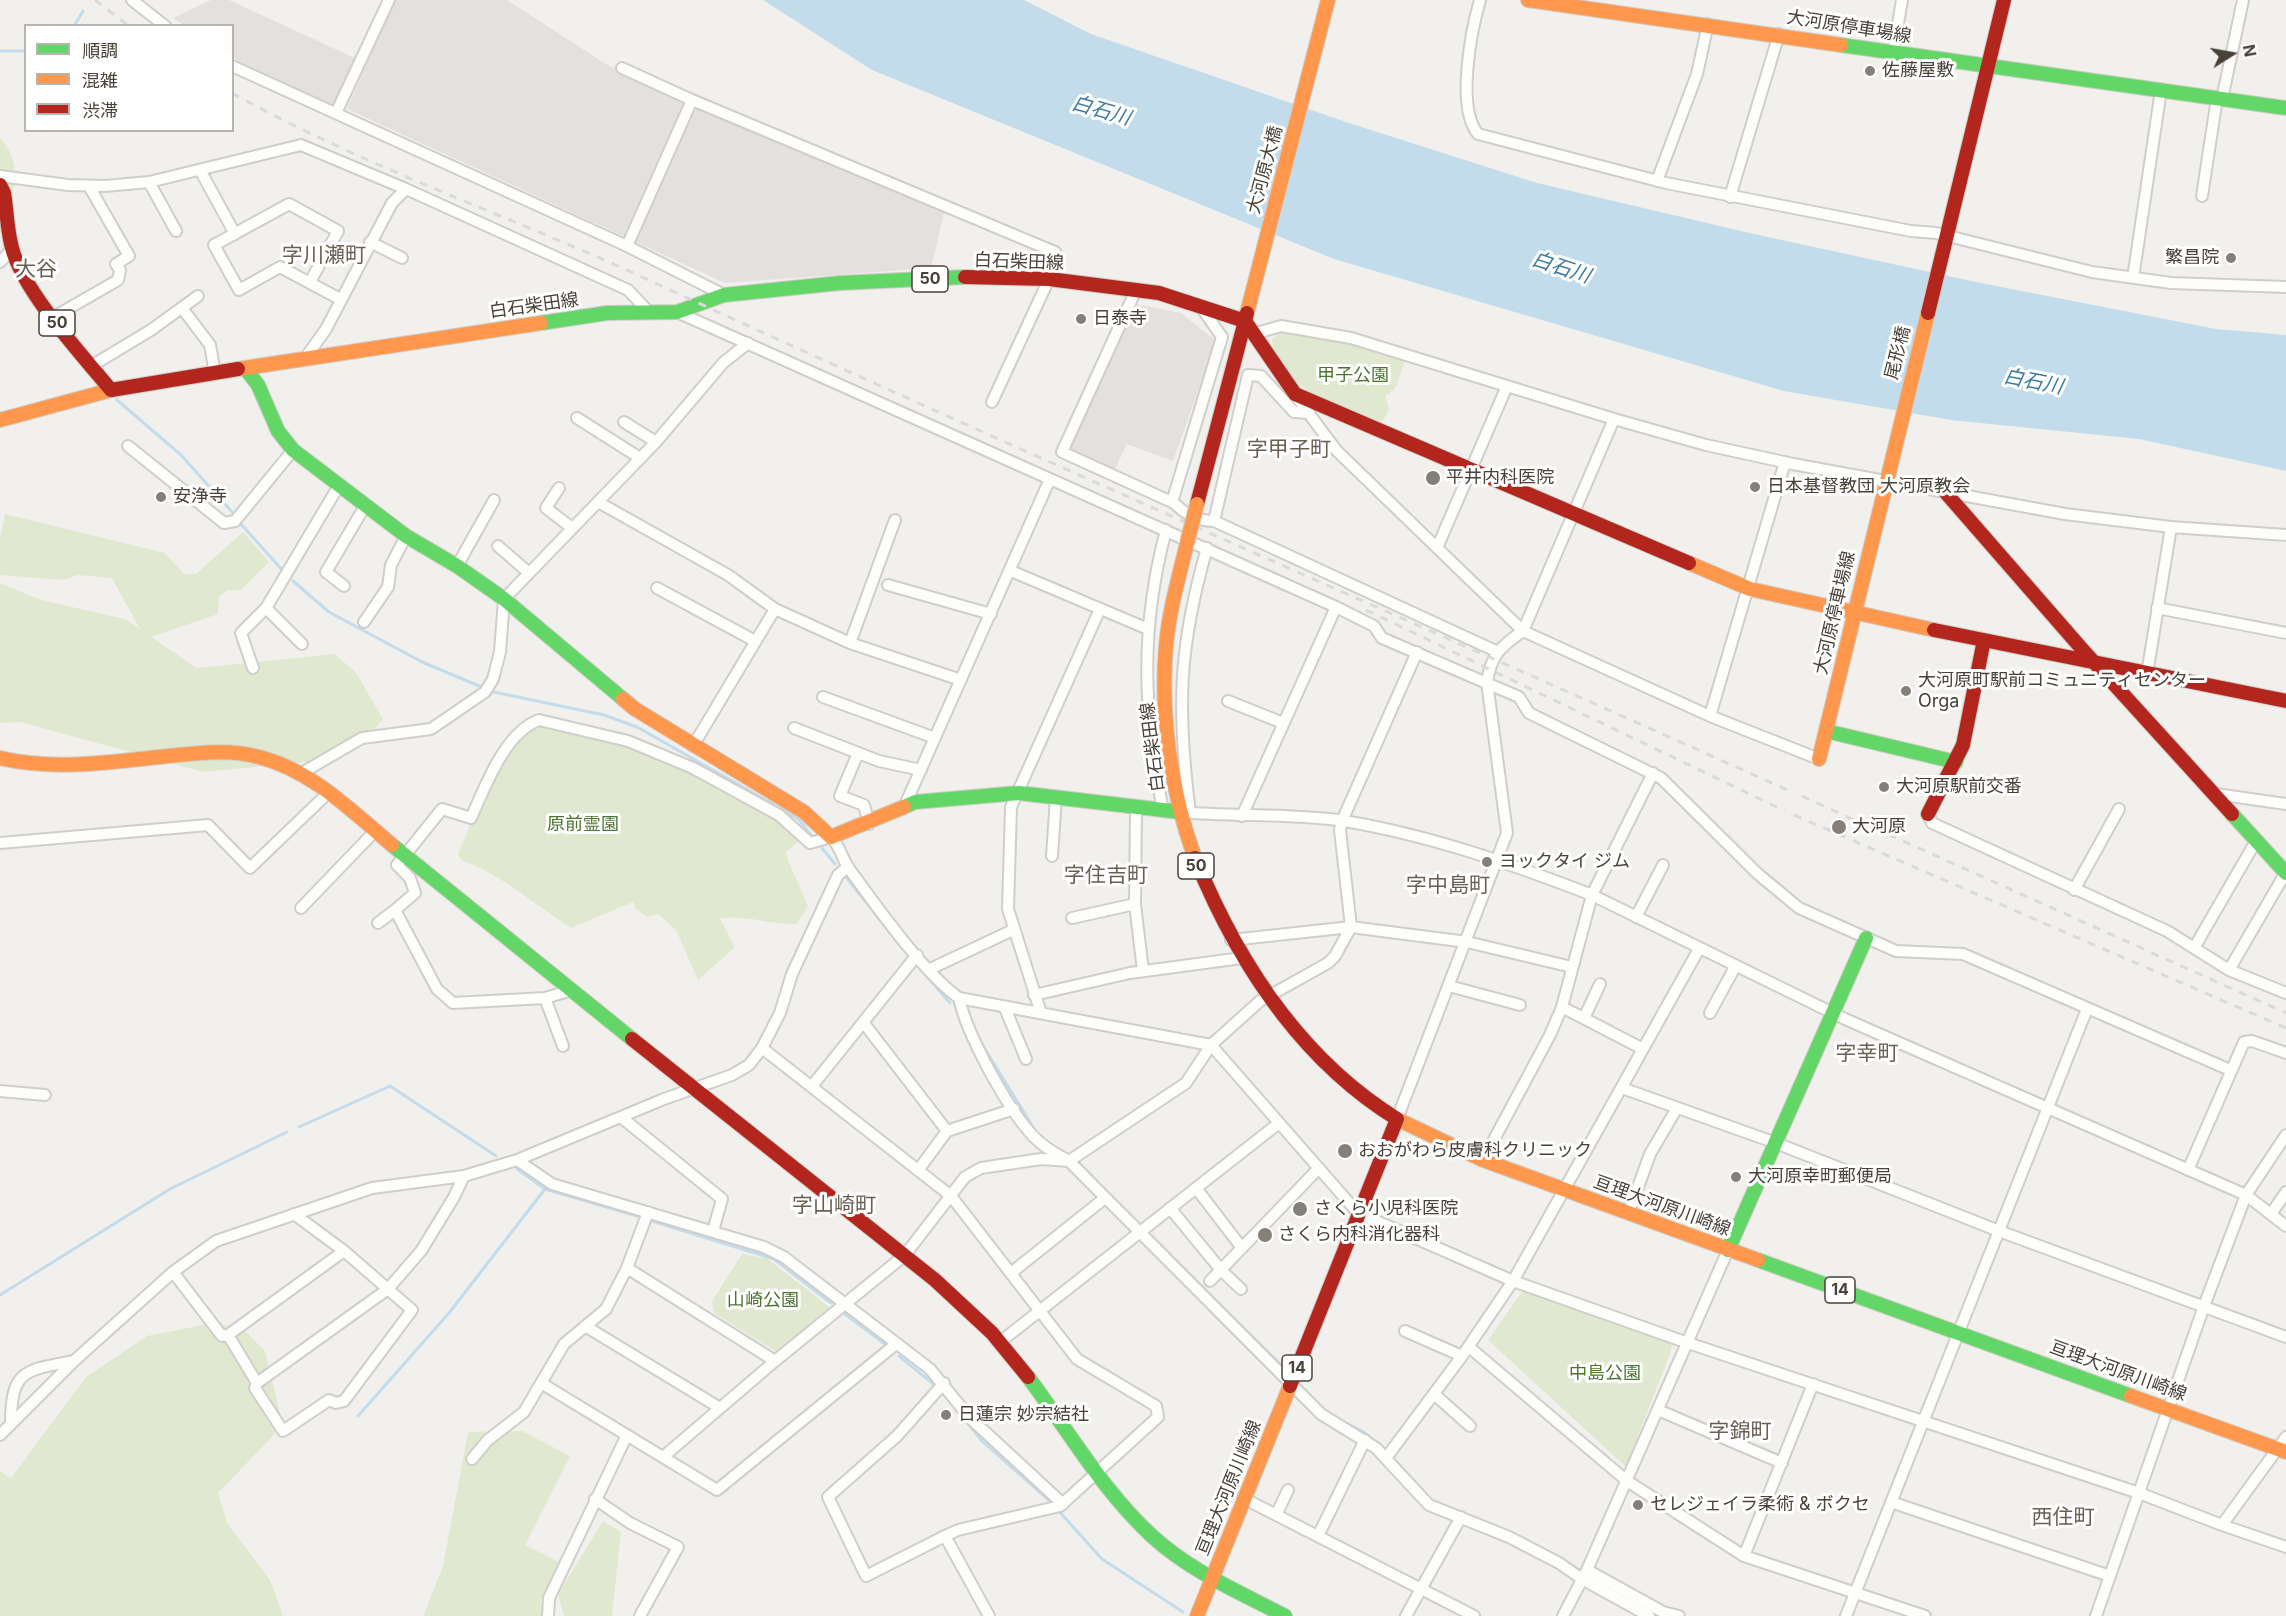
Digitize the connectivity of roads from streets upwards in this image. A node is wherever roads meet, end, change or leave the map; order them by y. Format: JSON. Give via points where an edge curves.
{"nodes":[{"id":1,"x":132,"y":0,"type":"edge"},
{"id":2,"x":389,"y":0,"type":"edge"},
{"id":3,"x":1328,"y":0,"type":"edge"},
{"id":4,"x":1480,"y":0,"type":"edge"},
{"id":5,"x":1528,"y":0,"type":"edge"},
{"id":6,"x":1902,"y":0,"type":"edge"},
{"id":7,"x":2004,"y":0,"type":"edge"},
{"id":8,"x":2243,"y":0,"type":"edge"},
{"id":9,"x":1587,"y":4,"type":"edge"},
{"id":10,"x":162,"y":24,"type":"edge"},
{"id":11,"x":1708,"y":24,"type":"junction"},
{"id":12,"x":1779,"y":34,"type":"junction"},
{"id":13,"x":1893,"y":52,"type":"junction"},
{"id":14,"x":1987,"y":66,"type":"junction"},
{"id":15,"x":234,"y":67,"type":"edge"},
{"id":16,"x":622,"y":68,"type":"dead end"},
{"id":17,"x":2161,"y":90,"type":"junction"},
{"id":18,"x":2219,"y":99,"type":"junction"},
{"id":19,"x":692,"y":100,"type":"junction"},
{"id":20,"x":2286,"y":108,"type":"edge"},
{"id":21,"x":336,"y":113,"type":"junction"},
{"id":22,"x":200,"y":170,"type":"junction"},
{"id":23,"x":0,"y":176,"type":"edge"},
{"id":24,"x":1657,"y":181,"type":"junction"},
{"id":25,"x":149,"y":182,"type":"junction"},
{"id":26,"x":0,"y":185,"type":"edge"},
{"id":27,"x":89,"y":186,"type":"junction"},
{"id":28,"x":406,"y":189,"type":"junction"},
{"id":29,"x":2202,"y":196,"type":"dead end"},
{"id":30,"x":1730,"y":197,"type":"junction"},
{"id":31,"x":176,"y":231,"type":"dead end"},
{"id":32,"x":235,"y":234,"type":"junction"},
{"id":33,"x":1944,"y":238,"type":"junction"},
{"id":34,"x":370,"y":242,"type":"junction"},
{"id":35,"x":627,"y":246,"type":"junction"},
{"id":36,"x":12,"y":249,"type":"junction"},
{"id":37,"x":402,"y":258,"type":"dead end"},
{"id":38,"x":0,"y":262,"type":"edge"},
{"id":39,"x":2133,"y":278,"type":"junction"},
{"id":40,"x":1049,"y":279,"type":"junction"},
{"id":41,"x":309,"y":282,"type":"junction"},
{"id":42,"x":2286,"y":287,"type":"edge"},
{"id":43,"x":1136,"y":290,"type":"junction"},
{"id":44,"x":724,"y":295,"type":"junction"},
{"id":45,"x":198,"y":296,"type":"dead end"},
{"id":46,"x":340,"y":299,"type":"junction"},
{"id":47,"x":1200,"y":307,"type":"junction"},
{"id":48,"x":182,"y":308,"type":"junction"},
{"id":49,"x":648,"y":312,"type":"junction"},
{"id":50,"x":677,"y":312,"type":"junction"},
{"id":51,"x":52,"y":318,"type":"junction"},
{"id":52,"x":1245,"y":321,"type":"junction"},
{"id":53,"x":1253,"y":334,"type":"junction"},
{"id":54,"x":748,"y":343,"type":"junction"},
{"id":55,"x":306,"y":357,"type":"junction"},
{"id":56,"x":93,"y":365,"type":"junction"},
{"id":57,"x":245,"y":368,"type":"junction"},
{"id":58,"x":216,"y":373,"type":"junction"},
{"id":59,"x":1507,"y":386,"type":"junction"},
{"id":60,"x":111,"y":390,"type":"junction"},
{"id":61,"x":1294,"y":394,"type":"junction"},
{"id":62,"x":992,"y":402,"type":"dead end"},
{"id":63,"x":1309,"y":412,"type":"junction"},
{"id":64,"x":577,"y":418,"type":"dead end"},
{"id":65,"x":1614,"y":419,"type":"junction"},
{"id":66,"x":0,"y":420,"type":"edge"},
{"id":67,"x":624,"y":422,"type":"dead end"},
{"id":68,"x":656,"y":442,"type":"junction"},
{"id":69,"x":128,"y":446,"type":"dead end"},
{"id":70,"x":293,"y":450,"type":"junction"},
{"id":71,"x":640,"y":458,"type":"junction"},
{"id":72,"x":1785,"y":462,"type":"junction"},
{"id":73,"x":1470,"y":471,"type":"junction"},
{"id":74,"x":1885,"y":478,"type":"junction"},
{"id":75,"x":1050,"y":479,"type":"junction"},
{"id":76,"x":338,"y":487,"type":"junction"},
{"id":77,"x":559,"y":488,"type":"dead end"},
{"id":78,"x":1946,"y":493,"type":"junction"},
{"id":79,"x":494,"y":500,"type":"dead end"},
{"id":80,"x":598,"y":502,"type":"junction"},
{"id":81,"x":1172,"y":502,"type":"junction"},
{"id":82,"x":365,"y":506,"type":"junction"},
{"id":83,"x":1573,"y":515,"type":"junction"},
{"id":84,"x":895,"y":520,"type":"dead end"},
{"id":85,"x":1214,"y":521,"type":"junction"},
{"id":86,"x":2171,"y":527,"type":"junction"},
{"id":87,"x":572,"y":528,"type":"junction"},
{"id":88,"x":1166,"y":530,"type":"junction"},
{"id":89,"x":2286,"y":535,"type":"edge"},
{"id":90,"x":406,"y":536,"type":"junction"},
{"id":91,"x":498,"y":546,"type":"dead end"},
{"id":92,"x":1207,"y":548,"type":"junction"},
{"id":93,"x":1437,"y":548,"type":"junction"},
{"id":94,"x":457,"y":566,"type":"junction"},
{"id":95,"x":1011,"y":571,"type":"junction"},
{"id":96,"x":529,"y":573,"type":"junction"},
{"id":97,"x":888,"y":585,"type":"dead end"},
{"id":98,"x":344,"y":586,"type":"dead end"},
{"id":99,"x":657,"y":588,"type":"dead end"},
{"id":100,"x":1750,"y":589,"type":"junction"},
{"id":101,"x":504,"y":599,"type":"junction"},
{"id":102,"x":1336,"y":607,"type":"junction"},
{"id":103,"x":266,"y":608,"type":"junction"},
{"id":104,"x":2157,"y":608,"type":"junction"},
{"id":105,"x":774,"y":609,"type":"junction"},
{"id":106,"x":1100,"y":609,"type":"junction"},
{"id":107,"x":991,"y":614,"type":"junction"},
{"id":108,"x":1853,"y":614,"type":"junction"},
{"id":109,"x":364,"y":622,"type":"dead end"},
{"id":110,"x":1148,"y":629,"type":"junction"},
{"id":111,"x":1523,"y":631,"type":"junction"},
{"id":112,"x":2286,"y":633,"type":"edge"},
{"id":113,"x":1984,"y":640,"type":"junction"},
{"id":114,"x":755,"y":641,"type":"junction"},
{"id":115,"x":850,"y":643,"type":"junction"},
{"id":116,"x":302,"y":644,"type":"dead end"},
{"id":117,"x":1417,"y":652,"type":"junction"},
{"id":118,"x":1498,"y":652,"type":"junction"},
{"id":119,"x":2097,"y":663,"type":"junction"},
{"id":120,"x":253,"y":668,"type":"dead end"},
{"id":121,"x":2147,"y":674,"type":"junction"},
{"id":122,"x":961,"y":680,"type":"junction"},
{"id":123,"x":1487,"y":682,"type":"junction"},
{"id":124,"x":823,"y":697,"type":"dead end"},
{"id":125,"x":2286,"y":701,"type":"edge"},
{"id":126,"x":1228,"y":702,"type":"dead end"},
{"id":127,"x":1710,"y":716,"type":"junction"},
{"id":128,"x":1283,"y":723,"type":"junction"},
{"id":129,"x":794,"y":728,"type":"dead end"},
{"id":130,"x":1826,"y":731,"type":"junction"},
{"id":131,"x":935,"y":738,"type":"junction"},
{"id":132,"x":693,"y":746,"type":"junction"},
{"id":133,"x":858,"y":753,"type":"junction"},
{"id":134,"x":0,"y":758,"type":"edge"},
{"id":135,"x":1819,"y":759,"type":"joint"},
{"id":136,"x":1956,"y":762,"type":"junction"},
{"id":137,"x":921,"y":770,"type":"junction"},
{"id":138,"x":1653,"y":773,"type":"junction"},
{"id":139,"x":300,"y":774,"type":"junction"},
{"id":140,"x":329,"y":792,"type":"junction"},
{"id":141,"x":1019,"y":793,"type":"junction"},
{"id":142,"x":2216,"y":794,"type":"junction"},
{"id":143,"x":1056,"y":797,"type":"junction"},
{"id":144,"x":2286,"y":804,"type":"edge"},
{"id":145,"x":905,"y":805,"type":"junction"},
{"id":146,"x":1136,"y":807,"type":"junction"},
{"id":147,"x":2120,"y":809,"type":"dead end"},
{"id":148,"x":1163,"y":810,"type":"junction"},
{"id":149,"x":1185,"y":812,"type":"junction"},
{"id":150,"x":1928,"y":814,"type":"joint"},
{"id":151,"x":1242,"y":816,"type":"junction"},
{"id":152,"x":1342,"y":821,"type":"junction"},
{"id":153,"x":869,"y":824,"type":"junction"},
{"id":154,"x":375,"y":830,"type":"junction"},
{"id":155,"x":831,"y":837,"type":"junction"},
{"id":156,"x":2256,"y":841,"type":"junction"},
{"id":157,"x":0,"y":843,"type":"edge"},
{"id":158,"x":405,"y":855,"type":"junction"},
{"id":159,"x":1052,"y":856,"type":"dead end"},
{"id":160,"x":1498,"y":859,"type":"junction"},
{"id":161,"x":1663,"y":865,"type":"dead end"},
{"id":162,"x":847,"y":867,"type":"junction"},
{"id":163,"x":2286,"y":873,"type":"edge"},
{"id":164,"x":2074,"y":890,"type":"junction"},
{"id":165,"x":1592,"y":895,"type":"junction"},
{"id":166,"x":1135,"y":904,"type":"junction"},
{"id":167,"x":302,"y":908,"type":"dead end"},
{"id":168,"x":395,"y":910,"type":"junction"},
{"id":169,"x":1636,"y":917,"type":"junction"},
{"id":170,"x":1072,"y":918,"type":"dead end"},
{"id":171,"x":378,"y":923,"type":"dead end"},
{"id":172,"x":1351,"y":927,"type":"junction"},
{"id":173,"x":1013,"y":930,"type":"junction"},
{"id":174,"x":1866,"y":938,"type":"junction"},
{"id":175,"x":1231,"y":940,"type":"junction"},
{"id":176,"x":1467,"y":942,"type":"junction"},
{"id":177,"x":2194,"y":948,"type":"junction"},
{"id":178,"x":1698,"y":949,"type":"junction"},
{"id":179,"x":917,"y":955,"type":"junction"},
{"id":180,"x":1242,"y":958,"type":"junction"},
{"id":181,"x":1572,"y":967,"type":"junction"},
{"id":182,"x":1735,"y":967,"type":"junction"},
{"id":183,"x":930,"y":969,"type":"junction"},
{"id":184,"x":2229,"y":970,"type":"junction"},
{"id":185,"x":1143,"y":971,"type":"junction"},
{"id":186,"x":1600,"y":984,"type":"dead end"},
{"id":187,"x":1449,"y":986,"type":"junction"},
{"id":188,"x":572,"y":990,"type":"junction"},
{"id":189,"x":2286,"y":993,"type":"edge"},
{"id":190,"x":1034,"y":995,"type":"junction"},
{"id":191,"x":1267,"y":996,"type":"junction"},
{"id":192,"x":545,"y":998,"type":"junction"},
{"id":193,"x":959,"y":998,"type":"junction"},
{"id":194,"x":1520,"y":1005,"type":"dead end"},
{"id":195,"x":1562,"y":1006,"type":"junction"},
{"id":196,"x":1005,"y":1008,"type":"junction"},
{"id":197,"x":2087,"y":1009,"type":"junction"},
{"id":198,"x":1710,"y":1012,"type":"dead end"},
{"id":199,"x":1041,"y":1013,"type":"junction"},
{"id":200,"x":1834,"y":1014,"type":"junction"},
{"id":201,"x":1584,"y":1018,"type":"junction"},
{"id":202,"x":863,"y":1022,"type":"junction"},
{"id":203,"x":1211,"y":1045,"type":"junction"},
{"id":204,"x":563,"y":1046,"type":"dead end"},
{"id":205,"x":762,"y":1048,"type":"junction"},
{"id":206,"x":1643,"y":1049,"type":"junction"},
{"id":207,"x":2286,"y":1053,"type":"edge"},
{"id":208,"x":1026,"y":1059,"type":"dead end"},
{"id":209,"x":2230,"y":1070,"type":"junction"},
{"id":210,"x":812,"y":1086,"type":"junction"},
{"id":211,"x":694,"y":1088,"type":"junction"},
{"id":212,"x":1622,"y":1088,"type":"junction"},
{"id":213,"x":0,"y":1091,"type":"edge"},
{"id":214,"x":45,"y":1095,"type":"dead end"},
{"id":215,"x":1677,"y":1108,"type":"junction"},
{"id":216,"x":2048,"y":1108,"type":"junction"},
{"id":217,"x":1014,"y":1109,"type":"junction"},
{"id":218,"x":621,"y":1117,"type":"junction"},
{"id":219,"x":1397,"y":1119,"type":"junction"},
{"id":220,"x":1279,"y":1123,"type":"junction"},
{"id":221,"x":947,"y":1131,"type":"junction"},
{"id":222,"x":2286,"y":1135,"type":"edge"},
{"id":223,"x":1776,"y":1143,"type":"junction"},
{"id":224,"x":517,"y":1160,"type":"junction"},
{"id":225,"x":1483,"y":1160,"type":"junction"},
{"id":226,"x":1069,"y":1161,"type":"junction"},
{"id":227,"x":1319,"y":1168,"type":"junction"},
{"id":228,"x":919,"y":1169,"type":"junction"},
{"id":229,"x":2188,"y":1170,"type":"junction"},
{"id":230,"x":464,"y":1176,"type":"junction"},
{"id":231,"x":1196,"y":1188,"type":"junction"},
{"id":232,"x":1564,"y":1190,"type":"junction"},
{"id":233,"x":2286,"y":1192,"type":"edge"},
{"id":234,"x":951,"y":1196,"type":"junction"},
{"id":235,"x":2246,"y":1196,"type":"junction"},
{"id":236,"x":1105,"y":1198,"type":"junction"},
{"id":237,"x":1170,"y":1208,"type":"junction"},
{"id":238,"x":648,"y":1212,"type":"junction"},
{"id":239,"x":1629,"y":1212,"type":"junction"},
{"id":240,"x":1358,"y":1213,"type":"junction"},
{"id":241,"x":294,"y":1214,"type":"junction"},
{"id":242,"x":2271,"y":1214,"type":"junction"},
{"id":243,"x":2286,"y":1226,"type":"edge"},
{"id":244,"x":712,"y":1231,"type":"junction"},
{"id":245,"x":1999,"y":1231,"type":"junction"},
{"id":246,"x":1139,"y":1233,"type":"junction"},
{"id":247,"x":1242,"y":1248,"type":"junction"},
{"id":248,"x":1728,"y":1250,"type":"junction"},
{"id":249,"x":344,"y":1251,"type":"junction"},
{"id":250,"x":905,"y":1256,"type":"junction"},
{"id":251,"x":627,"y":1268,"type":"junction"},
{"id":252,"x":1221,"y":1270,"type":"junction"},
{"id":253,"x":173,"y":1272,"type":"junction"},
{"id":254,"x":1011,"y":1273,"type":"junction"},
{"id":255,"x":1210,"y":1281,"type":"dead end"},
{"id":256,"x":1513,"y":1281,"type":"junction"},
{"id":257,"x":388,"y":1289,"type":"junction"},
{"id":258,"x":1241,"y":1289,"type":"dead end"},
{"id":259,"x":844,"y":1305,"type":"junction"},
{"id":260,"x":2204,"y":1306,"type":"junction"},
{"id":261,"x":1040,"y":1310,"type":"junction"},
{"id":262,"x":585,"y":1326,"type":"junction"},
{"id":263,"x":1405,"y":1331,"type":"dead end"},
{"id":264,"x":1959,"y":1333,"type":"junction"},
{"id":265,"x":228,"y":1335,"type":"junction"},
{"id":266,"x":2286,"y":1337,"type":"edge"},
{"id":267,"x":1000,"y":1342,"type":"junction"},
{"id":268,"x":1688,"y":1343,"type":"junction"},
{"id":269,"x":896,"y":1344,"type":"junction"},
{"id":270,"x":1466,"y":1351,"type":"junction"},
{"id":271,"x":74,"y":1361,"type":"junction"},
{"id":272,"x":775,"y":1361,"type":"junction"},
{"id":273,"x":1291,"y":1382,"type":"junction"},
{"id":274,"x":257,"y":1383,"type":"junction"},
{"id":275,"x":541,"y":1383,"type":"junction"},
{"id":276,"x":1813,"y":1384,"type":"junction"},
{"id":277,"x":940,"y":1387,"type":"junction"},
{"id":278,"x":1434,"y":1394,"type":"junction"},
{"id":279,"x":720,"y":1408,"type":"junction"},
{"id":280,"x":2170,"y":1409,"type":"junction"},
{"id":281,"x":1658,"y":1410,"type":"junction"},
{"id":282,"x":1923,"y":1421,"type":"junction"},
{"id":283,"x":11,"y":1423,"type":"junction"},
{"id":284,"x":1470,"y":1426,"type":"dead end"},
{"id":285,"x":0,"y":1435,"type":"edge"},
{"id":286,"x":627,"y":1435,"type":"junction"},
{"id":287,"x":2286,"y":1437,"type":"edge"},
{"id":288,"x":1365,"y":1440,"type":"junction"},
{"id":289,"x":2282,"y":1450,"type":"edge"},
{"id":290,"x":1389,"y":1454,"type":"junction"},
{"id":291,"x":663,"y":1457,"type":"junction"},
{"id":292,"x":472,"y":1459,"type":"dead end"},
{"id":293,"x":1782,"y":1463,"type":"junction"},
{"id":294,"x":1096,"y":1472,"type":"junction"},
{"id":295,"x":1627,"y":1481,"type":"junction"},
{"id":296,"x":1288,"y":1490,"type":"dead end"},
{"id":297,"x":2139,"y":1492,"type":"junction"},
{"id":298,"x":1243,"y":1498,"type":"junction"},
{"id":299,"x":595,"y":1500,"type":"junction"},
{"id":300,"x":1891,"y":1502,"type":"junction"},
{"id":301,"x":1057,"y":1506,"type":"junction"},
{"id":302,"x":1276,"y":1515,"type":"junction"},
{"id":303,"x":1461,"y":1517,"type":"junction"},
{"id":304,"x":2222,"y":1525,"type":"junction"},
{"id":305,"x":945,"y":1536,"type":"junction"},
{"id":306,"x":1318,"y":1536,"type":"junction"},
{"id":307,"x":2286,"y":1547,"type":"edge"},
{"id":308,"x":1744,"y":1556,"type":"junction"},
{"id":309,"x":1585,"y":1575,"type":"junction"},
{"id":310,"x":2110,"y":1576,"type":"junction"},
{"id":311,"x":1211,"y":1578,"type":"junction"},
{"id":312,"x":1420,"y":1589,"type":"junction"},
{"id":313,"x":1855,"y":1594,"type":"junction"},
{"id":314,"x":1200,"y":1615,"type":"edge"},
{"id":315,"x":548,"y":1616,"type":"edge"},
{"id":316,"x":640,"y":1616,"type":"edge"},
{"id":317,"x":989,"y":1616,"type":"edge"},
{"id":318,"x":1285,"y":1616,"type":"edge"},
{"id":319,"x":1406,"y":1616,"type":"edge"},
{"id":320,"x":1474,"y":1616,"type":"edge"},
{"id":321,"x":1563,"y":1616,"type":"edge"},
{"id":322,"x":1649,"y":1616,"type":"edge"},
{"id":323,"x":1679,"y":1616,"type":"edge"},
{"id":324,"x":1846,"y":1616,"type":"edge"},
{"id":325,"x":1925,"y":1616,"type":"edge"},
{"id":326,"x":2096,"y":1616,"type":"edge"}],
"edges":[{"from":1,"to":10,"type":"street"},
{"from":2,"to":21,"type":"street"},
{"from":3,"to":52,"type":"street","name":"大河原大橋"},
{"from":4,"to":24,"type":"street","via":[[1470,33],[1468,95],[1471,125],[1478,134]]},
{"from":5,"to":9,"type":"street","name":"大河原停車場線"},
{"from":6,"to":13,"type":"street"},
{"from":7,"to":14,"type":"street"},
{"from":8,"to":18,"type":"street"},
{"from":9,"to":11,"type":"street","name":"大河原停車場線"},
{"from":11,"to":12,"type":"street","name":"大河原停車場線"},
{"from":11,"to":24,"type":"street","via":[[1697,74]]},
{"from":12,"to":13,"type":"street","name":"大河原停車場線"},
{"from":12,"to":30,"type":"street"},
{"from":13,"to":14,"type":"street","name":"大河原停車場線"},
{"from":14,"to":17,"type":"street","name":"大河原停車場線"},
{"from":14,"to":33,"type":"street"},
{"from":15,"to":21,"type":"street"},
{"from":16,"to":19,"type":"street"},
{"from":17,"to":18,"type":"street","name":"大河原停車場線"},
{"from":17,"to":39,"type":"street"},
{"from":18,"to":20,"type":"street","name":"大河原停車場線"},
{"from":18,"to":29,"type":"street"},
{"from":19,"to":35,"type":"street"},
{"from":19,"to":40,"type":"street","via":[[1056,252]]},
{"from":21,"to":35,"type":"street"},
{"from":22,"to":25,"type":"street"},
{"from":22,"to":28,"type":"street","via":[[301,145]]},
{"from":22,"to":32,"type":"street"},
{"from":23,"to":27,"type":"street"},
{"from":24,"to":30,"type":"street"},
{"from":25,"to":27,"type":"street"},
{"from":25,"to":31,"type":"street"},
{"from":26,"to":36,"type":"street","number":"50"},
{"from":27,"to":51,"type":"street","via":[[129,256],[116,264],[120,270],[118,280]]},
{"from":28,"to":34,"type":"street","via":[[392,203]]},
{"from":28,"to":49,"type":"street","via":[[628,290]]},
{"from":30,"to":33,"type":"street"},
{"from":32,"to":41,"type":"street","via":[[214,245],[239,290],[280,267]]},
{"from":32,"to":41,"type":"street","via":[[289,204],[338,231]]},
{"from":33,"to":39,"type":"street"},
{"from":33,"to":74,"type":"street","name":"尾形橋"},
{"from":34,"to":37,"type":"street"},
{"from":34,"to":46,"type":"street"},
{"from":35,"to":44,"type":"street"},
{"from":36,"to":38,"type":"street"},
{"from":36,"to":51,"type":"street","number":"50"},
{"from":39,"to":42,"type":"street"},
{"from":40,"to":43,"type":"street","name":"白石柴田線","number":"50"},
{"from":40,"to":44,"type":"street","name":"白石柴田線","number":"50","via":[[911,279]]},
{"from":40,"to":62,"type":"street"},
{"from":41,"to":46,"type":"street"},
{"from":43,"to":47,"type":"street","name":"白石柴田線","number":"50","via":[[1159,293]]},
{"from":43,"to":81,"type":"street","via":[[1062,452]]},
{"from":44,"to":50,"type":"street","name":"白石柴田線","number":"50"},
{"from":45,"to":48,"type":"street"},
{"from":46,"to":55,"type":"street"},
{"from":47,"to":52,"type":"street","name":"白石柴田線","number":"50"},
{"from":47,"to":81,"type":"street","via":[[1222,337]]},
{"from":48,"to":56,"type":"street"},
{"from":48,"to":58,"type":"street","via":[[210,345]]},
{"from":49,"to":50,"type":"street","name":"白石柴田線","number":"50"},
{"from":49,"to":55,"type":"street","name":"白石柴田線","number":"50","via":[[607,313]]},
{"from":50,"to":54,"type":"street"},
{"from":51,"to":56,"type":"street","number":"50"},
{"from":52,"to":53,"type":"street"},
{"from":52,"to":149,"type":"street","name":"白石柴田線","number":"50","bridge":true,"via":[[1170,617],[1165,710]]},
{"from":53,"to":59,"type":"street","via":[[1281,326],[1351,338]]},
{"from":53,"to":61,"type":"street"},
{"from":54,"to":68,"type":"street","via":[[723,363]]},
{"from":54,"to":75,"type":"street"},
{"from":55,"to":57,"type":"street","name":"白石柴田線","number":"50"},
{"from":56,"to":60,"type":"street","number":"50"},
{"from":57,"to":58,"type":"street","name":"白石柴田線","number":"50"},
{"from":57,"to":70,"type":"street","via":[[258,386],[278,431]]},
{"from":58,"to":60,"type":"street","name":"白石柴田線","number":"50"},
{"from":59,"to":65,"type":"street"},
{"from":59,"to":73,"type":"street"},
{"from":60,"to":66,"type":"street","name":"白石柴田線"},
{"from":61,"to":63,"type":"street"},
{"from":61,"to":73,"type":"street"},
{"from":63,"to":85,"type":"street","via":[[1294,412],[1261,376],[1248,375]]},
{"from":63,"to":93,"type":"street","via":[[1336,450]]},
{"from":64,"to":71,"type":"street"},
{"from":65,"to":72,"type":"street"},
{"from":65,"to":83,"type":"street"},
{"from":67,"to":68,"type":"street"},
{"from":68,"to":71,"type":"street"},
{"from":69,"to":70,"type":"street","via":[[224,523],[235,521]]},
{"from":70,"to":76,"type":"street"},
{"from":71,"to":80,"type":"street"},
{"from":72,"to":74,"type":"street"},
{"from":72,"to":100,"type":"street"},
{"from":73,"to":83,"type":"street"},
{"from":73,"to":93,"type":"street"},
{"from":74,"to":78,"type":"street"},
{"from":74,"to":108,"type":"street","name":"大河原停車場線"},
{"from":75,"to":88,"type":"street"},
{"from":75,"to":95,"type":"street"},
{"from":76,"to":82,"type":"street"},
{"from":76,"to":103,"type":"street"},
{"from":77,"to":87,"type":"street","via":[[546,508]]},
{"from":78,"to":86,"type":"street"},
{"from":78,"to":119,"type":"street"},
{"from":79,"to":94,"type":"street"},
{"from":80,"to":87,"type":"street"},
{"from":80,"to":105,"type":"street","via":[[728,574]]},
{"from":81,"to":85,"type":"street","via":[[1203,521]]},
{"from":82,"to":90,"type":"street"},
{"from":82,"to":98,"type":"street","via":[[326,572]]},
{"from":83,"to":100,"type":"street"},
{"from":83,"to":111,"type":"street"},
{"from":84,"to":115,"type":"street"},
{"from":85,"to":118,"type":"street"},
{"from":86,"to":89,"type":"street"},
{"from":86,"to":104,"type":"street"},
{"from":87,"to":96,"type":"street"},
{"from":88,"to":92,"type":"street"},
{"from":88,"to":110,"type":"street"},
{"from":90,"to":94,"type":"street"},
{"from":90,"to":109,"type":"street","via":[[391,565],[388,587]]},
{"from":91,"to":96,"type":"street"},
{"from":92,"to":102,"type":"street"},
{"from":92,"to":149,"type":"street","via":[[1192,600],[1181,676]]},
{"from":93,"to":111,"type":"street"},
{"from":94,"to":101,"type":"street"},
{"from":95,"to":106,"type":"street"},
{"from":95,"to":107,"type":"street"},
{"from":96,"to":101,"type":"street"},
{"from":97,"to":107,"type":"street"},
{"from":99,"to":114,"type":"street"},
{"from":100,"to":108,"type":"street"},
{"from":100,"to":127,"type":"street"},
{"from":101,"to":132,"type":"street","via":[[620,697]]},
{"from":101,"to":139,"type":"street","via":[[500,652],[487,689],[431,729],[362,738]]},
{"from":102,"to":117,"type":"street","via":[[1374,626],[1382,638]]},
{"from":102,"to":128,"type":"street"},
{"from":103,"to":116,"type":"street"},
{"from":103,"to":120,"type":"street","via":[[241,633]]},
{"from":104,"to":112,"type":"street"},
{"from":104,"to":121,"type":"street"},
{"from":105,"to":114,"type":"street"},
{"from":105,"to":115,"type":"street"},
{"from":106,"to":110,"type":"street"},
{"from":106,"to":141,"type":"street"},
{"from":107,"to":122,"type":"street"},
{"from":108,"to":113,"type":"street"},
{"from":108,"to":130,"type":"street","name":"大河原停車場線"},
{"from":110,"to":148,"type":"street","via":[[1145,664],[1149,732]]},
{"from":111,"to":118,"type":"street","via":[[1499,647]]},
{"from":111,"to":127,"type":"street"},
{"from":113,"to":119,"type":"street"},
{"from":113,"to":136,"type":"street","via":[[1963,745]]},
{"from":114,"to":132,"type":"street"},
{"from":115,"to":122,"type":"street"},
{"from":117,"to":123,"type":"street"},
{"from":117,"to":152,"type":"street"},
{"from":118,"to":123,"type":"street"},
{"from":119,"to":121,"type":"street"},
{"from":119,"to":142,"type":"street"},
{"from":121,"to":125,"type":"street"},
{"from":122,"to":131,"type":"street"},
{"from":123,"to":138,"type":"street","via":[[1519,697],[1529,713]]},
{"from":123,"to":160,"type":"street","via":[[1507,825]]},
{"from":124,"to":131,"type":"street"},
{"from":126,"to":128,"type":"street"},
{"from":127,"to":135,"type":"street"},
{"from":128,"to":151,"type":"street"},
{"from":129,"to":133,"type":"street"},
{"from":130,"to":135,"type":"street","name":"大河原停車場線"},
{"from":130,"to":136,"type":"street"},
{"from":131,"to":137,"type":"street"},
{"from":132,"to":155,"type":"street","via":[[804,812]]},
{"from":133,"to":137,"type":"street"},
{"from":133,"to":153,"type":"street","via":[[840,796],[864,805]]},
{"from":134,"to":139,"type":"street","via":[[68,766],[239,753]]},
{"from":136,"to":150,"type":"street"},
{"from":137,"to":145,"type":"street"},
{"from":138,"to":165,"type":"street"},
{"from":138,"to":174,"type":"street","via":[[1799,908]]},
{"from":139,"to":140,"type":"street"},
{"from":140,"to":154,"type":"street"},
{"from":140,"to":157,"type":"street","via":[[250,868],[208,825]]},
{"from":141,"to":143,"type":"street"},
{"from":141,"to":145,"type":"street"},
{"from":141,"to":173,"type":"street","via":[[1011,807],[1008,909]]},
{"from":142,"to":144,"type":"street"},
{"from":142,"to":156,"type":"street"},
{"from":143,"to":146,"type":"street"},
{"from":143,"to":159,"type":"street"},
{"from":145,"to":153,"type":"street"},
{"from":146,"to":148,"type":"street"},
{"from":146,"to":166,"type":"street"},
{"from":147,"to":164,"type":"street"},
{"from":148,"to":149,"type":"street"},
{"from":149,"to":151,"type":"street"},
{"from":149,"to":175,"type":"street","name":"白石柴田線","number":"50","via":[[1195,865]]},
{"from":150,"to":164,"type":"street","via":[[1932,823]]},
{"from":151,"to":152,"type":"street"},
{"from":152,"to":160,"type":"street"},
{"from":152,"to":172,"type":"street"},
{"from":153,"to":155,"type":"street"},
{"from":154,"to":158,"type":"street"},
{"from":154,"to":167,"type":"street"},
{"from":155,"to":158,"type":"street","via":[[810,843],[779,814],[693,768],[596,733],[539,720],[529,724],[494,764],[471,818],[442,809]]},
{"from":155,"to":162,"type":"street"},
{"from":156,"to":163,"type":"street"},
{"from":156,"to":177,"type":"street"},
{"from":158,"to":168,"type":"street","via":[[397,865],[410,878],[416,893]]},
{"from":158,"to":188,"type":"street"},
{"from":160,"to":165,"type":"street"},
{"from":160,"to":176,"type":"street"},
{"from":161,"to":169,"type":"street"},
{"from":162,"to":179,"type":"street"},
{"from":162,"to":205,"type":"street","via":[[838,875]]},
{"from":163,"to":184,"type":"street"},
{"from":164,"to":177,"type":"street","via":[[2167,931]]},
{"from":165,"to":169,"type":"street"},
{"from":165,"to":181,"type":"street"},
{"from":166,"to":170,"type":"street"},
{"from":166,"to":185,"type":"street"},
{"from":168,"to":171,"type":"street"},
{"from":168,"to":192,"type":"street","via":[[437,989],[453,1003]]},
{"from":169,"to":178,"type":"street"},
{"from":172,"to":175,"type":"street"},
{"from":172,"to":176,"type":"street"},
{"from":172,"to":191,"type":"street","via":[[1328,963]]},
{"from":173,"to":183,"type":"street"},
{"from":173,"to":190,"type":"street"},
{"from":174,"to":197,"type":"street","via":[[1896,951],[1963,954]]},
{"from":174,"to":200,"type":"street"},
{"from":175,"to":180,"type":"street","name":"白石柴田線","number":"50"},
{"from":176,"to":181,"type":"street"},
{"from":176,"to":187,"type":"street"},
{"from":177,"to":184,"type":"street"},
{"from":178,"to":182,"type":"street"},
{"from":178,"to":206,"type":"street"},
{"from":179,"to":183,"type":"street"},
{"from":179,"to":202,"type":"street"},
{"from":180,"to":185,"type":"street"},
{"from":180,"to":191,"type":"street","name":"白石柴田線","number":"50"},
{"from":181,"to":195,"type":"street"},
{"from":182,"to":198,"type":"street"},
{"from":182,"to":200,"type":"street"},
{"from":183,"to":193,"type":"street"},
{"from":184,"to":189,"type":"street"},
{"from":185,"to":190,"type":"street"},
{"from":186,"to":201,"type":"street"},
{"from":187,"to":194,"type":"street"},
{"from":187,"to":219,"type":"street"},
{"from":188,"to":192,"type":"street"},
{"from":188,"to":211,"type":"street"},
{"from":190,"to":199,"type":"street"},
{"from":191,"to":203,"type":"street"},
{"from":191,"to":219,"type":"street","name":"白石柴田線","number":"50","via":[[1325,1063]]},
{"from":192,"to":204,"type":"street"},
{"from":193,"to":196,"type":"street"},
{"from":193,"to":217,"type":"street","via":[[962,1014]]},
{"from":195,"to":201,"type":"street"},
{"from":195,"to":225,"type":"street"},
{"from":196,"to":199,"type":"street"},
{"from":196,"to":208,"type":"street"},
{"from":197,"to":209,"type":"street"},
{"from":197,"to":216,"type":"street"},
{"from":199,"to":203,"type":"street"},
{"from":200,"to":216,"type":"street"},
{"from":200,"to":223,"type":"street"},
{"from":201,"to":206,"type":"street"},
{"from":202,"to":210,"type":"street"},
{"from":202,"to":221,"type":"street"},
{"from":203,"to":220,"type":"street"},
{"from":203,"to":226,"type":"street","via":[[1186,1083]]},
{"from":205,"to":210,"type":"street"},
{"from":205,"to":211,"type":"street","via":[[749,1065]]},
{"from":206,"to":212,"type":"street"},
{"from":207,"to":209,"type":"street","via":[[2247,1040]]},
{"from":209,"to":229,"type":"street"},
{"from":210,"to":228,"type":"street"},
{"from":211,"to":218,"type":"street"},
{"from":211,"to":250,"type":"street"},
{"from":212,"to":215,"type":"street"},
{"from":212,"to":232,"type":"street"},
{"from":213,"to":214,"type":"street"},
{"from":215,"to":223,"type":"street"},
{"from":215,"to":239,"type":"street","via":[[1650,1154]]},
{"from":216,"to":229,"type":"street"},
{"from":216,"to":245,"type":"street"},
{"from":217,"to":221,"type":"street"},
{"from":217,"to":226,"type":"street","via":[[1033,1136]]},
{"from":218,"to":224,"type":"street"},
{"from":218,"to":244,"type":"street","via":[[722,1199]]},
{"from":219,"to":225,"type":"street","name":"亘理大河原川崎線","number":"14"},
{"from":219,"to":240,"type":"street","name":"亘理大河原川崎線","number":"14"},
{"from":220,"to":227,"type":"street"},
{"from":220,"to":231,"type":"street"},
{"from":221,"to":228,"type":"street"},
{"from":222,"to":235,"type":"street"},
{"from":223,"to":245,"type":"street"},
{"from":223,"to":248,"type":"street"},
{"from":224,"to":230,"type":"street"},
{"from":224,"to":238,"type":"street","via":[[552,1184]]},
{"from":225,"to":232,"type":"street","name":"亘理大河原川崎線","number":"14"},
{"from":226,"to":234,"type":"street","via":[[1041,1159],[981,1168],[965,1177]]},
{"from":226,"to":236,"type":"street"},
{"from":227,"to":240,"type":"street"},
{"from":227,"to":247,"type":"street"},
{"from":228,"to":234,"type":"street"},
{"from":229,"to":235,"type":"street"},
{"from":230,"to":241,"type":"street","via":[[372,1188]]},
{"from":230,"to":257,"type":"street","via":[[421,1251]]},
{"from":231,"to":237,"type":"street"},
{"from":231,"to":247,"type":"street"},
{"from":232,"to":239,"type":"street","name":"亘理大河原川崎線","number":"14"},
{"from":232,"to":256,"type":"street"},
{"from":233,"to":242,"type":"street"},
{"from":234,"to":250,"type":"street"},
{"from":234,"to":254,"type":"street"},
{"from":235,"to":242,"type":"street"},
{"from":235,"to":260,"type":"street"},
{"from":236,"to":246,"type":"street"},
{"from":236,"to":254,"type":"street"},
{"from":237,"to":246,"type":"street"},
{"from":237,"to":252,"type":"street"},
{"from":238,"to":244,"type":"street"},
{"from":238,"to":251,"type":"street"},
{"from":239,"to":248,"type":"street","name":"亘理大河原川崎線","number":"14"},
{"from":240,"to":256,"type":"street"},
{"from":240,"to":273,"type":"street","name":"亘理大河原川崎線","number":"14"},
{"from":241,"to":249,"type":"street"},
{"from":241,"to":253,"type":"street","via":[[216,1241]]},
{"from":242,"to":243,"type":"street"},
{"from":244,"to":259,"type":"street","via":[[775,1251]]},
{"from":245,"to":260,"type":"street"},
{"from":245,"to":264,"type":"street"},
{"from":246,"to":261,"type":"street"},
{"from":246,"to":273,"type":"street"},
{"from":247,"to":252,"type":"street"},
{"from":248,"to":264,"type":"street","name":"亘理大河原川崎線","number":"14"},
{"from":248,"to":268,"type":"street"},
{"from":249,"to":257,"type":"street"},
{"from":249,"to":265,"type":"street"},
{"from":250,"to":259,"type":"street"},
{"from":250,"to":267,"type":"street"},
{"from":251,"to":262,"type":"street","via":[[606,1309]]},
{"from":251,"to":272,"type":"street"},
{"from":252,"to":255,"type":"street"},
{"from":252,"to":258,"type":"street"},
{"from":253,"to":265,"type":"street","via":[[222,1336]]},
{"from":253,"to":271,"type":"street"},
{"from":254,"to":261,"type":"street"},
{"from":256,"to":268,"type":"street"},
{"from":256,"to":270,"type":"street"},
{"from":257,"to":274,"type":"street"},
{"from":257,"to":274,"type":"street","via":[[412,1310],[344,1401],[329,1400],[283,1431],[255,1388]]},
{"from":259,"to":269,"type":"street"},
{"from":259,"to":272,"type":"street"},
{"from":260,"to":266,"type":"street"},
{"from":260,"to":280,"type":"street"},
{"from":261,"to":267,"type":"street"},
{"from":261,"to":294,"type":"street","via":[[1077,1359],[1156,1406],[1158,1417]]},
{"from":262,"to":275,"type":"street","via":[[564,1344]]},
{"from":262,"to":279,"type":"street"},
{"from":263,"to":270,"type":"street"},
{"from":264,"to":280,"type":"street","name":"亘理大河原川崎線","number":"14"},
{"from":264,"to":282,"type":"street"},
{"from":265,"to":274,"type":"street"},
{"from":267,"to":294,"type":"street"},
{"from":268,"to":276,"type":"street"},
{"from":268,"to":281,"type":"street"},
{"from":269,"to":277,"type":"street"},
{"from":269,"to":291,"type":"street","via":[[717,1491]]},
{"from":270,"to":278,"type":"street"},
{"from":270,"to":295,"type":"street"},
{"from":271,"to":283,"type":"street"},
{"from":271,"to":283,"type":"street","via":[[39,1368],[15,1385]]},
{"from":272,"to":279,"type":"street"},
{"from":273,"to":288,"type":"street","via":[[1321,1414]]},
{"from":273,"to":298,"type":"street","name":"亘理大河原川崎線","number":"14"},
{"from":275,"to":286,"type":"street"},
{"from":275,"to":292,"type":"street","via":[[524,1412],[488,1440]]},
{"from":276,"to":282,"type":"street"},
{"from":276,"to":293,"type":"street"},
{"from":277,"to":301,"type":"street"},
{"from":277,"to":305,"type":"street","via":[[897,1436],[828,1497],[866,1576]]},
{"from":278,"to":284,"type":"street"},
{"from":278,"to":290,"type":"street"},
{"from":279,"to":291,"type":"street"},
{"from":280,"to":289,"type":"street","name":"亘理大河原川崎線","number":"14"},
{"from":280,"to":297,"type":"street"},
{"from":281,"to":293,"type":"street"},
{"from":281,"to":295,"type":"street"},
{"from":282,"to":297,"type":"street"},
{"from":282,"to":300,"type":"street"},
{"from":283,"to":285,"type":"street"},
{"from":286,"to":291,"type":"street"},
{"from":286,"to":299,"type":"street"},
{"from":287,"to":289,"type":"street"},
{"from":288,"to":290,"type":"street"},
{"from":288,"to":306,"type":"street"},
{"from":289,"to":304,"type":"street"},
{"from":290,"to":303,"type":"street","via":[[1429,1505]]},
{"from":293,"to":308,"type":"street"},
{"from":294,"to":301,"type":"street"},
{"from":294,"to":311,"type":"street","via":[[1152,1536]]},
{"from":295,"to":308,"type":"street"},
{"from":295,"to":309,"type":"street"},
{"from":296,"to":302,"type":"street"},
{"from":297,"to":304,"type":"street"},
{"from":297,"to":310,"type":"street"},
{"from":298,"to":302,"type":"street"},
{"from":298,"to":311,"type":"street","name":"亘理大河原川崎線","number":"14"},
{"from":299,"to":315,"type":"street","via":[[549,1598]]},
{"from":299,"to":316,"type":"street","via":[[678,1547]]},
{"from":300,"to":310,"type":"street"},
{"from":300,"to":313,"type":"street"},
{"from":301,"to":305,"type":"street"},
{"from":302,"to":306,"type":"street"},
{"from":303,"to":309,"type":"street"},
{"from":303,"to":312,"type":"street"},
{"from":304,"to":307,"type":"street"},
{"from":305,"to":317,"type":"street"},
{"from":306,"to":312,"type":"street"},
{"from":308,"to":313,"type":"street"},
{"from":309,"to":321,"type":"street"},
{"from":309,"to":322,"type":"street"},
{"from":309,"to":323,"type":"street"},
{"from":310,"to":326,"type":"street"},
{"from":311,"to":314,"type":"street","name":"亘理大河原川崎線","number":"14"},
{"from":311,"to":318,"type":"street"},
{"from":312,"to":319,"type":"street"},
{"from":312,"to":320,"type":"street"},
{"from":313,"to":324,"type":"street"},
{"from":313,"to":325,"type":"street"}]}
